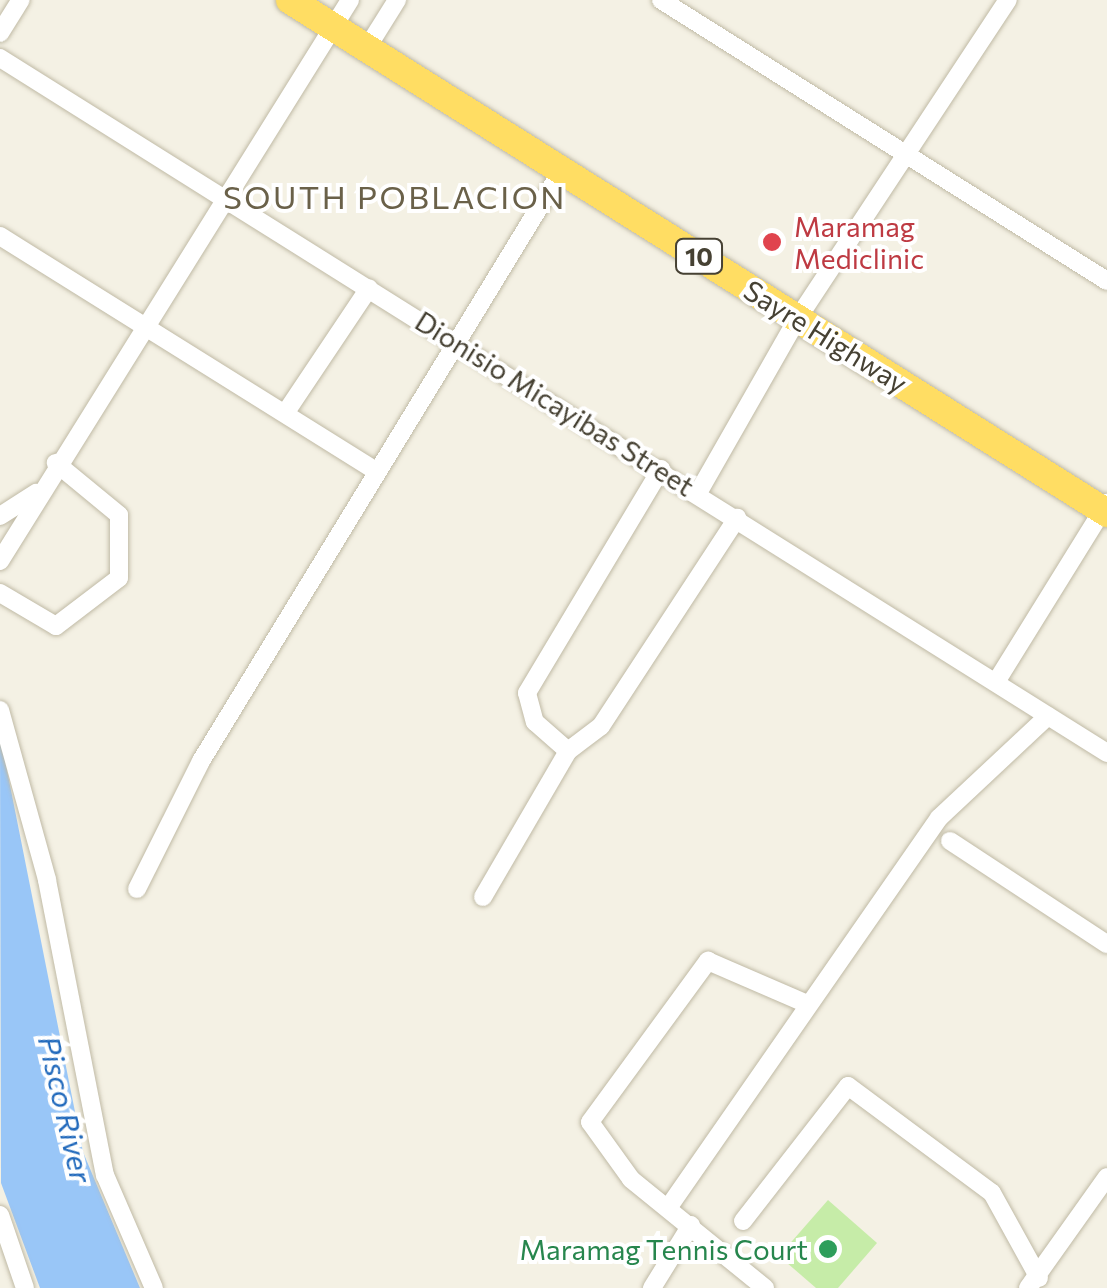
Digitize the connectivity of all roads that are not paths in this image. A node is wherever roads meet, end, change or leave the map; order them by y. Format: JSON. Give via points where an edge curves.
{"nodes":[{"id":1,"x":21,"y":0,"type":"edge"},
{"id":2,"x":290,"y":0,"type":"edge"},
{"id":3,"x":350,"y":0,"type":"edge"},
{"id":4,"x":398,"y":0,"type":"edge"},
{"id":5,"x":661,"y":0,"type":"edge"},
{"id":6,"x":1008,"y":0,"type":"edge"},
{"id":7,"x":333,"y":27,"type":"junction"},
{"id":8,"x":0,"y":33,"type":"edge"},
{"id":9,"x":367,"y":48,"type":"junction"},
{"id":10,"x":0,"y":58,"type":"edge"},
{"id":11,"x":906,"y":153,"type":"junction"},
{"id":12,"x":562,"y":170,"type":"junction"},
{"id":13,"x":226,"y":199,"type":"junction"},
{"id":14,"x":0,"y":236,"type":"edge"},
{"id":15,"x":1107,"y":281,"type":"edge"},
{"id":16,"x":369,"y":288,"type":"junction"},
{"id":17,"x":798,"y":318,"type":"junction"},
{"id":18,"x":144,"y":325,"type":"junction"},
{"id":19,"x":460,"y":343,"type":"junction"},
{"id":20,"x":286,"y":412,"type":"junction"},
{"id":21,"x":56,"y":463,"type":"junction"},
{"id":22,"x":660,"y":469,"type":"junction"},
{"id":23,"x":377,"y":472,"type":"junction"},
{"id":24,"x":37,"y":493,"type":"junction"},
{"id":25,"x":698,"y":493,"type":"junction"},
{"id":26,"x":1106,"y":508,"type":"edge"},
{"id":27,"x":0,"y":516,"type":"edge"},
{"id":28,"x":737,"y":518,"type":"junction"},
{"id":29,"x":0,"y":561,"type":"edge"},
{"id":30,"x":0,"y":593,"type":"edge"},
{"id":31,"x":996,"y":682,"type":"junction"},
{"id":32,"x":0,"y":710,"type":"edge"},
{"id":33,"x":1048,"y":716,"type":"junction"},
{"id":34,"x":568,"y":752,"type":"junction"},
{"id":35,"x":1107,"y":753,"type":"edge"},
{"id":36,"x":950,"y":841,"type":"dead end"},
{"id":37,"x":137,"y":889,"type":"dead end"},
{"id":38,"x":483,"y":897,"type":"dead end"},
{"id":39,"x":1107,"y":943,"type":"edge"},
{"id":40,"x":805,"y":1003,"type":"junction"},
{"id":41,"x":1107,"y":1177,"type":"edge"},
{"id":42,"x":668,"y":1208,"type":"junction"},
{"id":43,"x":0,"y":1215,"type":"edge"},
{"id":44,"x":742,"y":1221,"type":"dead end"},
{"id":45,"x":690,"y":1225,"type":"junction"},
{"id":46,"x":1034,"y":1283,"type":"edge"},
{"id":47,"x":25,"y":1288,"type":"edge"},
{"id":48,"x":154,"y":1288,"type":"edge"},
{"id":49,"x":652,"y":1288,"type":"edge"},
{"id":50,"x":765,"y":1288,"type":"edge"}],
"edges":[{"from":1,"to":8,"type":"street"},
{"from":2,"to":7,"type":"highway","name":"Sayre Highway","number":"10"},
{"from":3,"to":7,"type":"street"},
{"from":4,"to":9,"type":"street"},
{"from":5,"to":11,"type":"street"},
{"from":6,"to":11,"type":"street"},
{"from":7,"to":9,"type":"highway","name":"Sayre Highway","number":"10"},
{"from":7,"to":13,"type":"street"},
{"from":9,"to":12,"type":"highway","name":"Sayre Highway","number":"10"},
{"from":10,"to":13,"type":"street","name":"Dionisio Micayibas Street"},
{"from":11,"to":15,"type":"street"},
{"from":11,"to":17,"type":"street"},
{"from":12,"to":17,"type":"highway","name":"Sayre Highway","number":"10"},
{"from":12,"to":19,"type":"street"},
{"from":13,"to":16,"type":"street","name":"Dionisio Micayibas Street"},
{"from":13,"to":18,"type":"street"},
{"from":14,"to":18,"type":"street"},
{"from":16,"to":19,"type":"street","name":"Dionisio Micayibas Street"},
{"from":16,"to":20,"type":"street"},
{"from":17,"to":25,"type":"street"},
{"from":17,"to":26,"type":"highway","name":"Sayre Highway","number":"10"},
{"from":18,"to":20,"type":"street"},
{"from":18,"to":21,"type":"street"},
{"from":19,"to":22,"type":"street","name":"Dionisio Micayibas Street"},
{"from":19,"to":23,"type":"street"},
{"from":20,"to":23,"type":"street"},
{"from":21,"to":24,"type":"street"},
{"from":21,"to":30,"type":"street","via":[[119,515],[119,578],[56,626]]},
{"from":22,"to":25,"type":"street","name":"Dionisio Micayibas Street"},
{"from":22,"to":34,"type":"street","via":[[527,693],[535,722]]},
{"from":23,"to":37,"type":"street","via":[[201,761]]},
{"from":24,"to":27,"type":"street"},
{"from":24,"to":29,"type":"street"},
{"from":25,"to":28,"type":"street","name":"Dionisio Micayibas Street"},
{"from":26,"to":31,"type":"street"},
{"from":28,"to":31,"type":"street","name":"Dionisio Micayibas Street"},
{"from":28,"to":34,"type":"street","via":[[601,726]]},
{"from":31,"to":33,"type":"street","name":"Dionisio Micayibas Street"},
{"from":32,"to":48,"type":"street","via":[[47,880],[106,1176]]},
{"from":33,"to":35,"type":"street","name":"Dionisio Micayibas Street"},
{"from":33,"to":40,"type":"street","via":[[958,796]]},
{"from":34,"to":38,"type":"street"},
{"from":36,"to":39,"type":"street"},
{"from":40,"to":42,"type":"street"},
{"from":40,"to":42,"type":"street","via":[[708,961],[590,1122],[594,1140]]},
{"from":41,"to":46,"type":"street"},
{"from":42,"to":45,"type":"street"},
{"from":43,"to":47,"type":"street"},
{"from":44,"to":46,"type":"street","via":[[848,1086],[992,1194]]},
{"from":45,"to":49,"type":"street"},
{"from":45,"to":50,"type":"street"}]}
